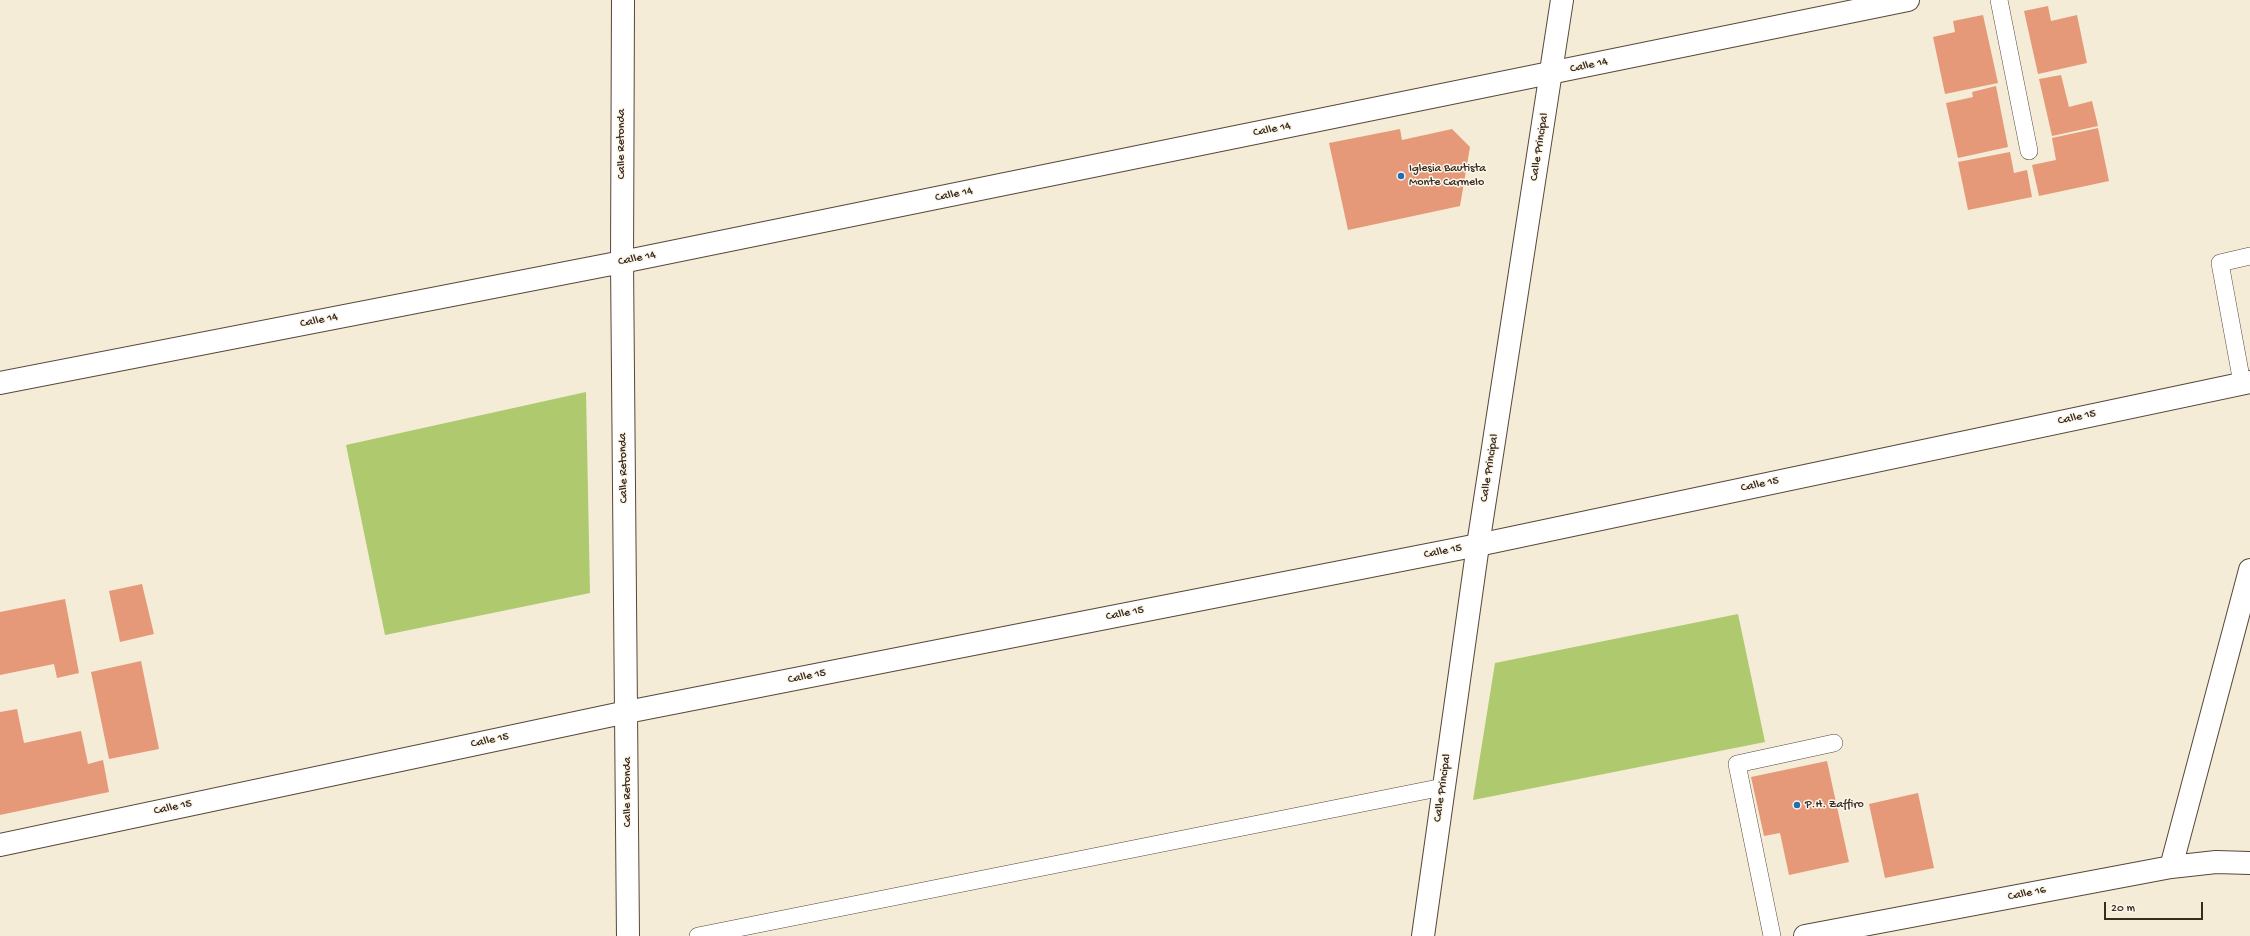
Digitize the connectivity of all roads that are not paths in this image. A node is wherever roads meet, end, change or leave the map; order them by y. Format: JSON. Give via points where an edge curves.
{"nodes":[{"id":1,"x":623,"y":0,"type":"edge"},
{"id":2,"x":1562,"y":0,"type":"edge"},
{"id":3,"x":1908,"y":0,"type":"edge"},
{"id":4,"x":1999,"y":0,"type":"edge"},
{"id":5,"x":1551,"y":74,"type":"junction"},
{"id":6,"x":2029,"y":151,"type":"dead end"},
{"id":7,"x":2250,"y":256,"type":"edge"},
{"id":8,"x":622,"y":262,"type":"junction"},
{"id":9,"x":2246,"y":382,"type":"edge"},
{"id":10,"x":0,"y":383,"type":"edge"},
{"id":11,"x":1478,"y":545,"type":"junction"},
{"id":12,"x":2250,"y":570,"type":"edge"},
{"id":13,"x":627,"y":712,"type":"junction"},
{"id":14,"x":1834,"y":743,"type":"dead end"},
{"id":15,"x":1444,"y":787,"type":"junction"},
{"id":16,"x":0,"y":845,"type":"edge"},
{"id":17,"x":2250,"y":863,"type":"edge"},
{"id":18,"x":2171,"y":867,"type":"junction"},
{"id":19,"x":628,"y":936,"type":"edge"},
{"id":20,"x":698,"y":936,"type":"edge"},
{"id":21,"x":1423,"y":936,"type":"edge"},
{"id":22,"x":1772,"y":936,"type":"edge"},
{"id":23,"x":1805,"y":936,"type":"edge"}],
"edges":[{"from":1,"to":8,"type":"street","name":"Calle Retonda"},
{"from":2,"to":5,"type":"street","name":"Calle Principal"},
{"from":3,"to":5,"type":"street","name":"Calle 14"},
{"from":4,"to":6,"type":"lane"},
{"from":5,"to":8,"type":"street","name":"Calle 14"},
{"from":5,"to":11,"type":"street","name":"Calle Principal"},
{"from":7,"to":9,"type":"lane","via":[[2220,263]]},
{"from":8,"to":10,"type":"street","name":"Calle 14"},
{"from":8,"to":13,"type":"street","name":"Calle Retonda"},
{"from":9,"to":11,"type":"street","name":"Calle 15"},
{"from":11,"to":13,"type":"street","name":"Calle 15"},
{"from":11,"to":15,"type":"street","name":"Calle Principal"},
{"from":12,"to":18,"type":"street"},
{"from":13,"to":16,"type":"street","name":"Calle 15"},
{"from":13,"to":19,"type":"street","name":"Calle Retonda"},
{"from":14,"to":22,"type":"lane","via":[[1737,764]]},
{"from":15,"to":20,"type":"lane"},
{"from":15,"to":21,"type":"street","name":"Calle Principal"},
{"from":17,"to":18,"type":"street","name":"Calle 16","via":[[2216,862]]},
{"from":18,"to":23,"type":"street","name":"Calle 16"}]}
